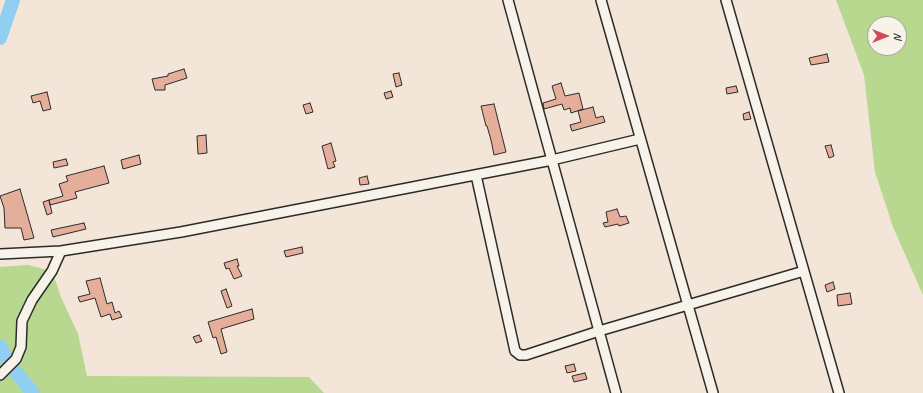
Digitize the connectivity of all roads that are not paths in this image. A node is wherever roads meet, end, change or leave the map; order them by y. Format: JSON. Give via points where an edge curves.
{"nodes":[{"id":1,"x":508,"y":0,"type":"edge"},
{"id":2,"x":600,"y":0,"type":"edge"},
{"id":3,"x":726,"y":0,"type":"edge"},
{"id":4,"x":640,"y":139,"type":"junction"},
{"id":5,"x":552,"y":160,"type":"junction"},
{"id":6,"x":476,"y":175,"type":"junction"},
{"id":7,"x":61,"y":251,"type":"junction"},
{"id":8,"x":0,"y":254,"type":"edge"},
{"id":9,"x":804,"y":271,"type":"junction"},
{"id":10,"x":688,"y":305,"type":"junction"},
{"id":11,"x":599,"y":331,"type":"junction"},
{"id":12,"x":0,"y":375,"type":"edge"},
{"id":13,"x":616,"y":393,"type":"edge"},
{"id":14,"x":713,"y":393,"type":"edge"},
{"id":15,"x":839,"y":393,"type":"edge"}],
"edges":[{"from":1,"to":5,"type":"street"},
{"from":2,"to":4,"type":"street"},
{"from":3,"to":9,"type":"street"},
{"from":4,"to":5,"type":"street"},
{"from":4,"to":10,"type":"street"},
{"from":5,"to":6,"type":"street"},
{"from":5,"to":11,"type":"street"},
{"from":6,"to":7,"type":"street","via":[[181,232]]},
{"from":6,"to":11,"type":"street","via":[[515,351],[520,355],[526,355]]},
{"from":7,"to":8,"type":"street"},
{"from":7,"to":12,"type":"street","via":[[22,321],[21,347],[16,359]]},
{"from":9,"to":10,"type":"street"},
{"from":9,"to":15,"type":"street"},
{"from":10,"to":11,"type":"street"},
{"from":10,"to":14,"type":"street"},
{"from":11,"to":13,"type":"street"}]}
